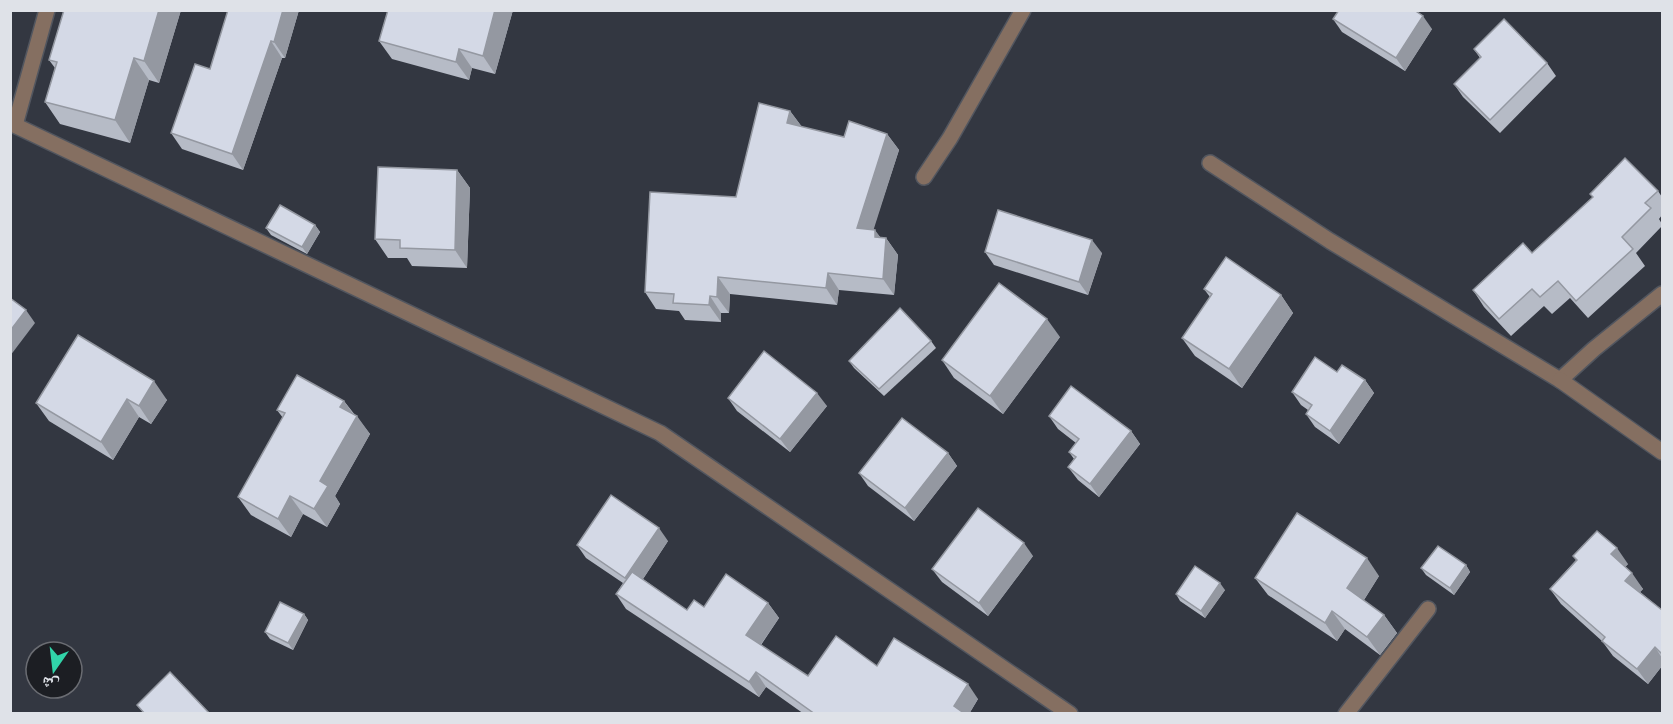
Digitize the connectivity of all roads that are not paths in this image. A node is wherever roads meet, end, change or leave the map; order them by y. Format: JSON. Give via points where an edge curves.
{"nodes":[{"id":1,"x":47,"y":10,"type":"edge"},
{"id":2,"x":1023,"y":10,"type":"edge"},
{"id":3,"x":13,"y":124,"type":"edge"},
{"id":4,"x":1210,"y":163,"type":"dead end"},
{"id":5,"x":924,"y":177,"type":"dead end"},
{"id":6,"x":1662,"y":294,"type":"edge"},
{"id":7,"x":1560,"y":380,"type":"junction"},
{"id":8,"x":1662,"y":452,"type":"edge"},
{"id":9,"x":1428,"y":609,"type":"dead end"},
{"id":10,"x":1070,"y":714,"type":"edge"},
{"id":11,"x":1346,"y":714,"type":"edge"}],
"edges":[{"from":1,"to":3,"type":"street"},
{"from":2,"to":5,"type":"street"},
{"from":3,"to":10,"type":"street","via":[[660,433]]},
{"from":4,"to":7,"type":"street","via":[[1330,241]]},
{"from":6,"to":7,"type":"street"},
{"from":7,"to":8,"type":"street"},
{"from":9,"to":11,"type":"street"}]}
